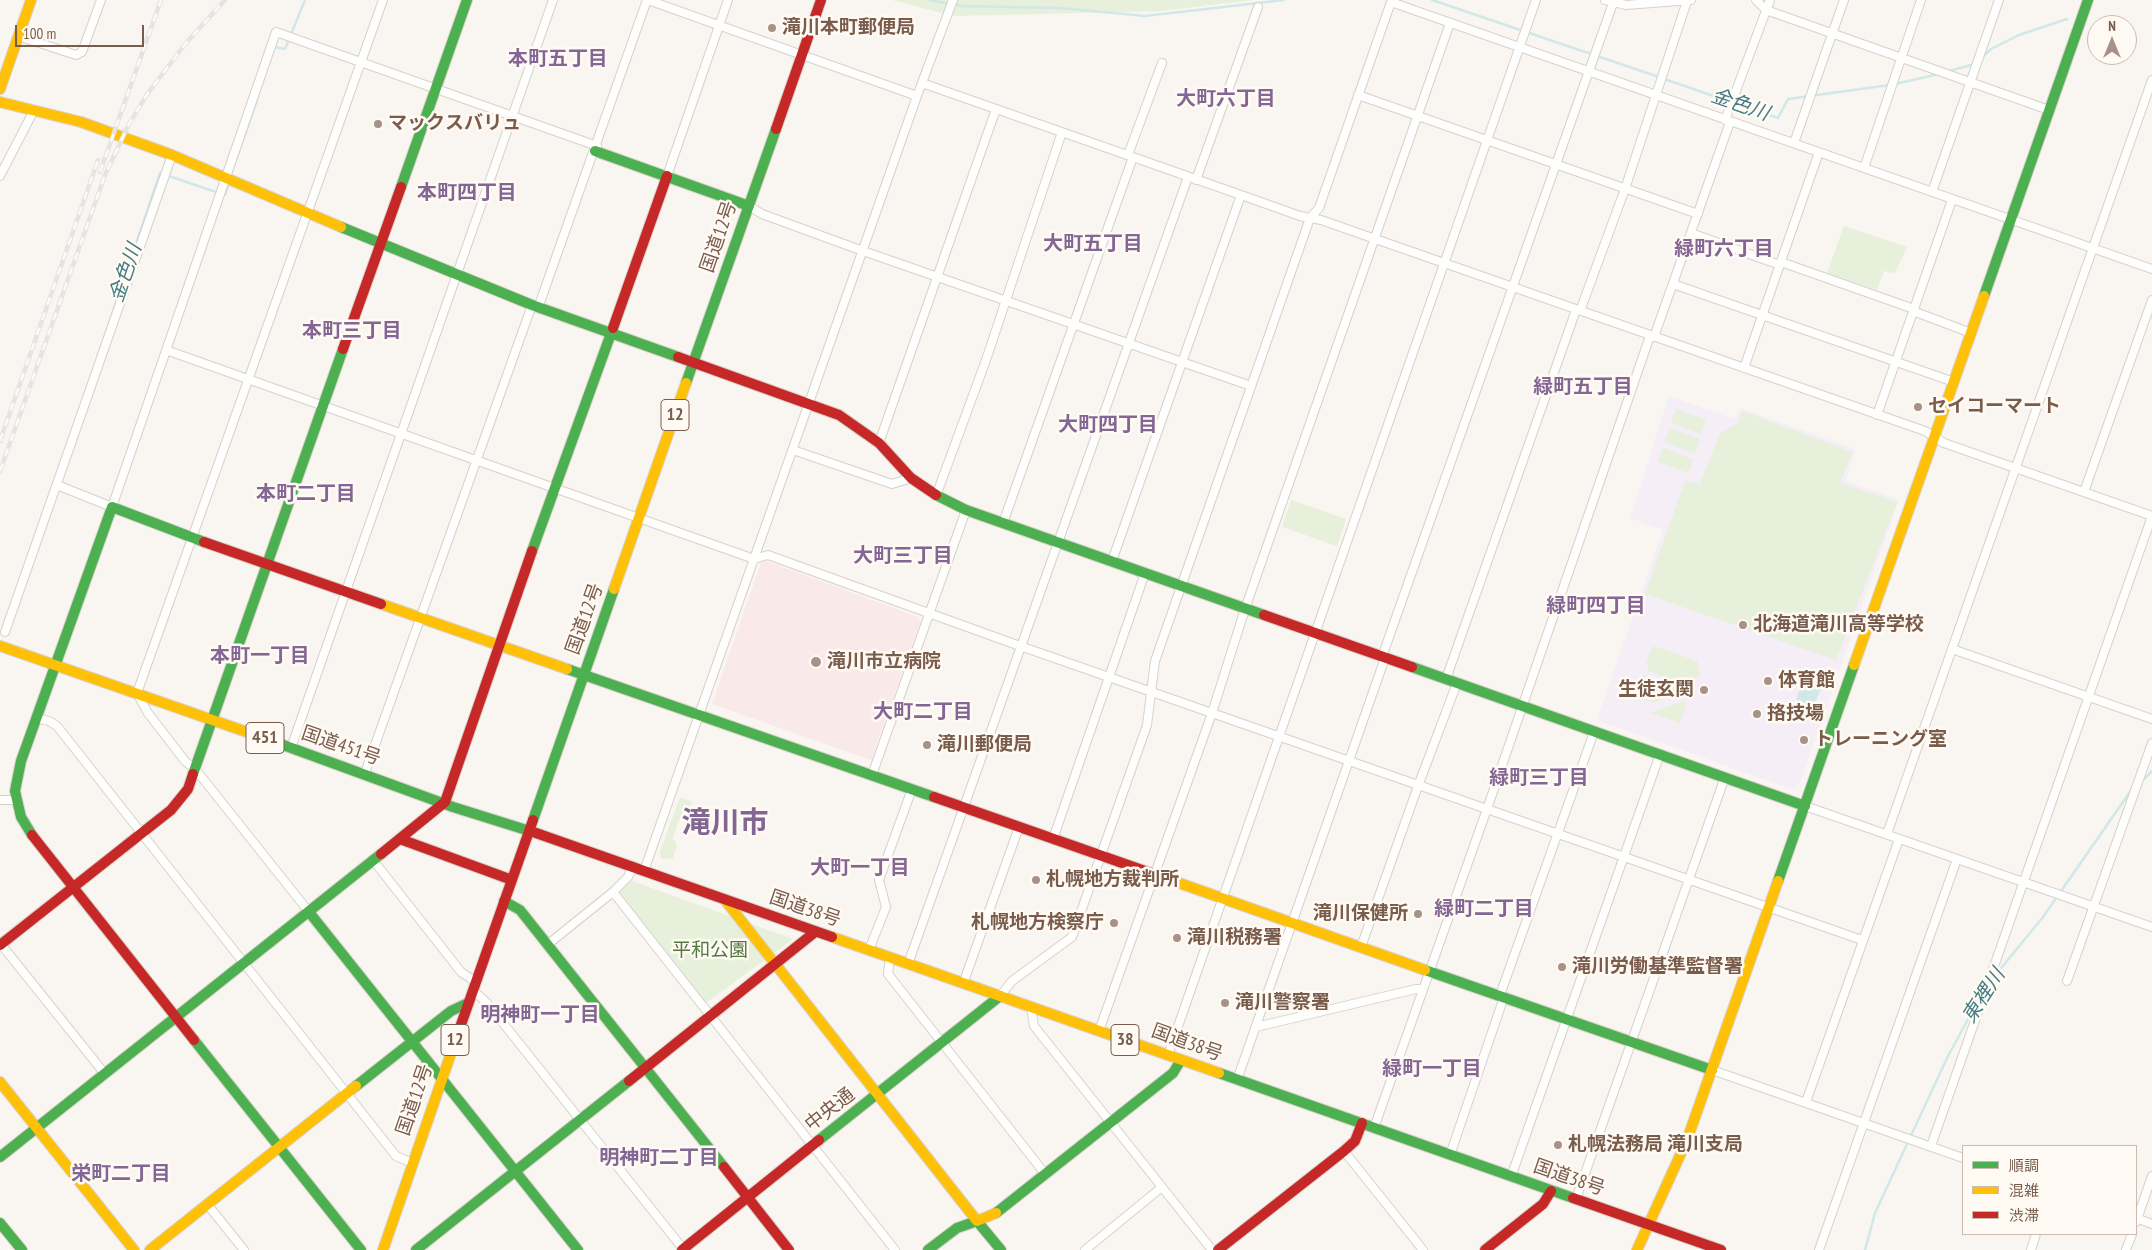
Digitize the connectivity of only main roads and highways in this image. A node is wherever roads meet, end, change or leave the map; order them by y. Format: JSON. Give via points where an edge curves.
{"nodes":[{"id":1,"x":31,"y":0,"type":"edge"},
{"id":2,"x":467,"y":0,"type":"edge"},
{"id":3,"x":821,"y":0,"type":"edge"},
{"id":4,"x":2088,"y":0,"type":"edge"},
{"id":5,"x":0,"y":89,"type":"edge"},
{"id":6,"x":0,"y":102,"type":"edge"},
{"id":7,"x":596,"y":148,"type":"road end"},
{"id":8,"x":667,"y":176,"type":"junction"},
{"id":9,"x":749,"y":206,"type":"junction"},
{"id":10,"x":381,"y":244,"type":"junction"},
{"id":11,"x":612,"y":333,"type":"junction"},
{"id":12,"x":694,"y":362,"type":"junction"},
{"id":13,"x":268,"y":563,"type":"junction"},
{"id":14,"x":499,"y":644,"type":"junction"},
{"id":15,"x":0,"y":646,"type":"edge"},
{"id":16,"x":55,"y":664,"type":"junction"},
{"id":17,"x":584,"y":674,"type":"junction"},
{"id":18,"x":213,"y":720,"type":"junction"},
{"id":19,"x":445,"y":802,"type":"junction"},
{"id":20,"x":1805,"y":806,"type":"junction"},
{"id":21,"x":529,"y":831,"type":"junction"},
{"id":22,"x":400,"y":839,"type":"junction"},
{"id":23,"x":512,"y":880,"type":"junction"},
{"id":24,"x":73,"y":888,"type":"junction"},
{"id":25,"x":725,"y":900,"type":"junction"},
{"id":26,"x":504,"y":901,"type":"junction"},
{"id":27,"x":309,"y":912,"type":"junction"},
{"id":28,"x":815,"y":932,"type":"junction"},
{"id":29,"x":0,"y":944,"type":"edge"},
{"id":30,"x":774,"y":966,"type":"junction"},
{"id":31,"x":1000,"y":996,"type":"junction"},
{"id":32,"x":468,"y":1003,"type":"junction"},
{"id":33,"x":176,"y":1017,"type":"junction"},
{"id":34,"x":412,"y":1042,"type":"junction"},
{"id":35,"x":1181,"y":1060,"type":"junction"},
{"id":36,"x":645,"y":1068,"type":"junction"},
{"id":37,"x":1712,"y":1070,"type":"junction"},
{"id":38,"x":442,"y":1078,"type":"junction"},
{"id":39,"x":0,"y":1082,"type":"edge"},
{"id":40,"x":878,"y":1095,"type":"junction"},
{"id":41,"x":1362,"y":1123,"type":"junction"},
{"id":42,"x":37,"y":1128,"type":"junction"},
{"id":43,"x":279,"y":1147,"type":"junction"},
{"id":44,"x":0,"y":1157,"type":"edge"},
{"id":45,"x":515,"y":1171,"type":"junction"},
{"id":46,"x":1551,"y":1191,"type":"junction"},
{"id":47,"x":748,"y":1198,"type":"junction"},
{"id":48,"x":977,"y":1221,"type":"junction"},
{"id":49,"x":0,"y":1223,"type":"edge"},
{"id":50,"x":1650,"y":1225,"type":"junction"},
{"id":51,"x":22,"y":1250,"type":"edge"},
{"id":52,"x":134,"y":1250,"type":"edge"},
{"id":53,"x":150,"y":1250,"type":"edge"},
{"id":54,"x":362,"y":1250,"type":"edge"},
{"id":55,"x":384,"y":1250,"type":"edge"},
{"id":56,"x":416,"y":1250,"type":"edge"},
{"id":57,"x":578,"y":1250,"type":"edge"},
{"id":58,"x":683,"y":1250,"type":"edge"},
{"id":59,"x":790,"y":1250,"type":"edge"},
{"id":60,"x":928,"y":1250,"type":"edge"},
{"id":61,"x":1001,"y":1250,"type":"edge"},
{"id":62,"x":1218,"y":1250,"type":"edge"},
{"id":63,"x":1485,"y":1250,"type":"edge"},
{"id":64,"x":1637,"y":1250,"type":"edge"},
{"id":65,"x":1721,"y":1250,"type":"edge"}],
"edges":[{"from":1,"to":5,"type":"main road"},
{"from":2,"to":10,"type":"main road"},
{"from":3,"to":9,"type":"main road","name":"国道12号","number":"12"},
{"from":4,"to":20,"type":"main road"},
{"from":6,"to":10,"type":"main road","via":[[81,122],[172,155]]},
{"from":7,"to":8,"type":"main road"},
{"from":8,"to":9,"type":"main road"},
{"from":8,"to":11,"type":"main road"},
{"from":9,"to":12,"type":"main road","name":"国道12号","number":"12"},
{"from":10,"to":11,"type":"main road"},
{"from":10,"to":13,"type":"main road"},
{"from":11,"to":12,"type":"main road"},
{"from":11,"to":14,"type":"main road"},
{"from":12,"to":17,"type":"main road","name":"国道12号","number":"12"},
{"from":12,"to":20,"type":"main road","via":[[839,415],[879,443],[911,478],[936,496],[966,510]]},
{"from":13,"to":14,"type":"main road"},
{"from":13,"to":16,"type":"main road","via":[[112,507]]},
{"from":13,"to":18,"type":"main road"},
{"from":14,"to":17,"type":"main road"},
{"from":14,"to":19,"type":"main road"},
{"from":15,"to":16,"type":"main road","name":"国道451号","number":"451"},
{"from":16,"to":18,"type":"main road","name":"国道451号","number":"451"},
{"from":16,"to":24,"type":"main road","via":[[17,772],[16,800],[26,828]]},
{"from":17,"to":21,"type":"main road","name":"国道12号","number":"12"},
{"from":17,"to":37,"type":"main road"},
{"from":18,"to":19,"type":"main road","name":"国道451号","number":"451"},
{"from":18,"to":24,"type":"main road","via":[[196,770],[180,801]]},
{"from":19,"to":21,"type":"main road","name":"国道451号","number":"451"},
{"from":19,"to":22,"type":"main road"},
{"from":20,"to":37,"type":"main road"},
{"from":21,"to":23,"type":"main road","name":"国道12号","number":"12"},
{"from":21,"to":25,"type":"main road","name":"国道38号","number":"38"},
{"from":22,"to":23,"type":"main road"},
{"from":22,"to":27,"type":"main road"},
{"from":23,"to":26,"type":"main road","name":"国道12号","number":"12"},
{"from":24,"to":29,"type":"main road"},
{"from":24,"to":33,"type":"main road"},
{"from":25,"to":28,"type":"main road","name":"国道38号","number":"38"},
{"from":25,"to":30,"type":"main road"},
{"from":26,"to":32,"type":"main road","name":"国道12号","number":"12"},
{"from":26,"to":36,"type":"main road","via":[[520,910]]},
{"from":27,"to":33,"type":"main road"},
{"from":27,"to":34,"type":"main road"},
{"from":28,"to":30,"type":"main road"},
{"from":28,"to":31,"type":"main road","name":"国道38号","number":"38"},
{"from":30,"to":36,"type":"main road"},
{"from":30,"to":40,"type":"main road"},
{"from":31,"to":35,"type":"main road","name":"国道38号","number":"38"},
{"from":31,"to":40,"type":"main road","name":"中央通"},
{"from":32,"to":34,"type":"main road","via":[[450,1011]]},
{"from":32,"to":38,"type":"main road","name":"国道12号","number":"12"},
{"from":33,"to":42,"type":"main road"},
{"from":33,"to":43,"type":"main road"},
{"from":34,"to":38,"type":"main road"},
{"from":34,"to":43,"type":"main road"},
{"from":35,"to":41,"type":"main road","name":"国道38号","number":"38"},
{"from":35,"to":48,"type":"main road","via":[[1173,1073],[1046,1175],[992,1216]]},
{"from":36,"to":45,"type":"main road"},
{"from":36,"to":47,"type":"main road"},
{"from":37,"to":50,"type":"main road","via":[[1687,1140]]},
{"from":38,"to":45,"type":"main road"},
{"from":38,"to":55,"type":"main road","name":"国道12号","number":"12"},
{"from":39,"to":42,"type":"main road"},
{"from":40,"to":47,"type":"main road","name":"中央通"},
{"from":40,"to":48,"type":"main road"},
{"from":41,"to":46,"type":"main road","name":"国道38号","number":"38"},
{"from":41,"to":62,"type":"main road","via":[[1355,1141],[1344,1151]]},
{"from":42,"to":44,"type":"main road"},
{"from":42,"to":52,"type":"main road"},
{"from":43,"to":53,"type":"main road"},
{"from":43,"to":54,"type":"main road"},
{"from":45,"to":56,"type":"main road"},
{"from":45,"to":57,"type":"main road"},
{"from":46,"to":50,"type":"main road","name":"国道38号","number":"38"},
{"from":46,"to":63,"type":"main road","via":[[1543,1204]]},
{"from":47,"to":58,"type":"main road","name":"中央通"},
{"from":47,"to":59,"type":"main road"},
{"from":48,"to":60,"type":"main road","via":[[957,1228]]},
{"from":48,"to":61,"type":"main road"},
{"from":49,"to":51,"type":"main road"},
{"from":50,"to":64,"type":"main road"},
{"from":50,"to":65,"type":"main road","name":"国道38号","number":"38"}]}
